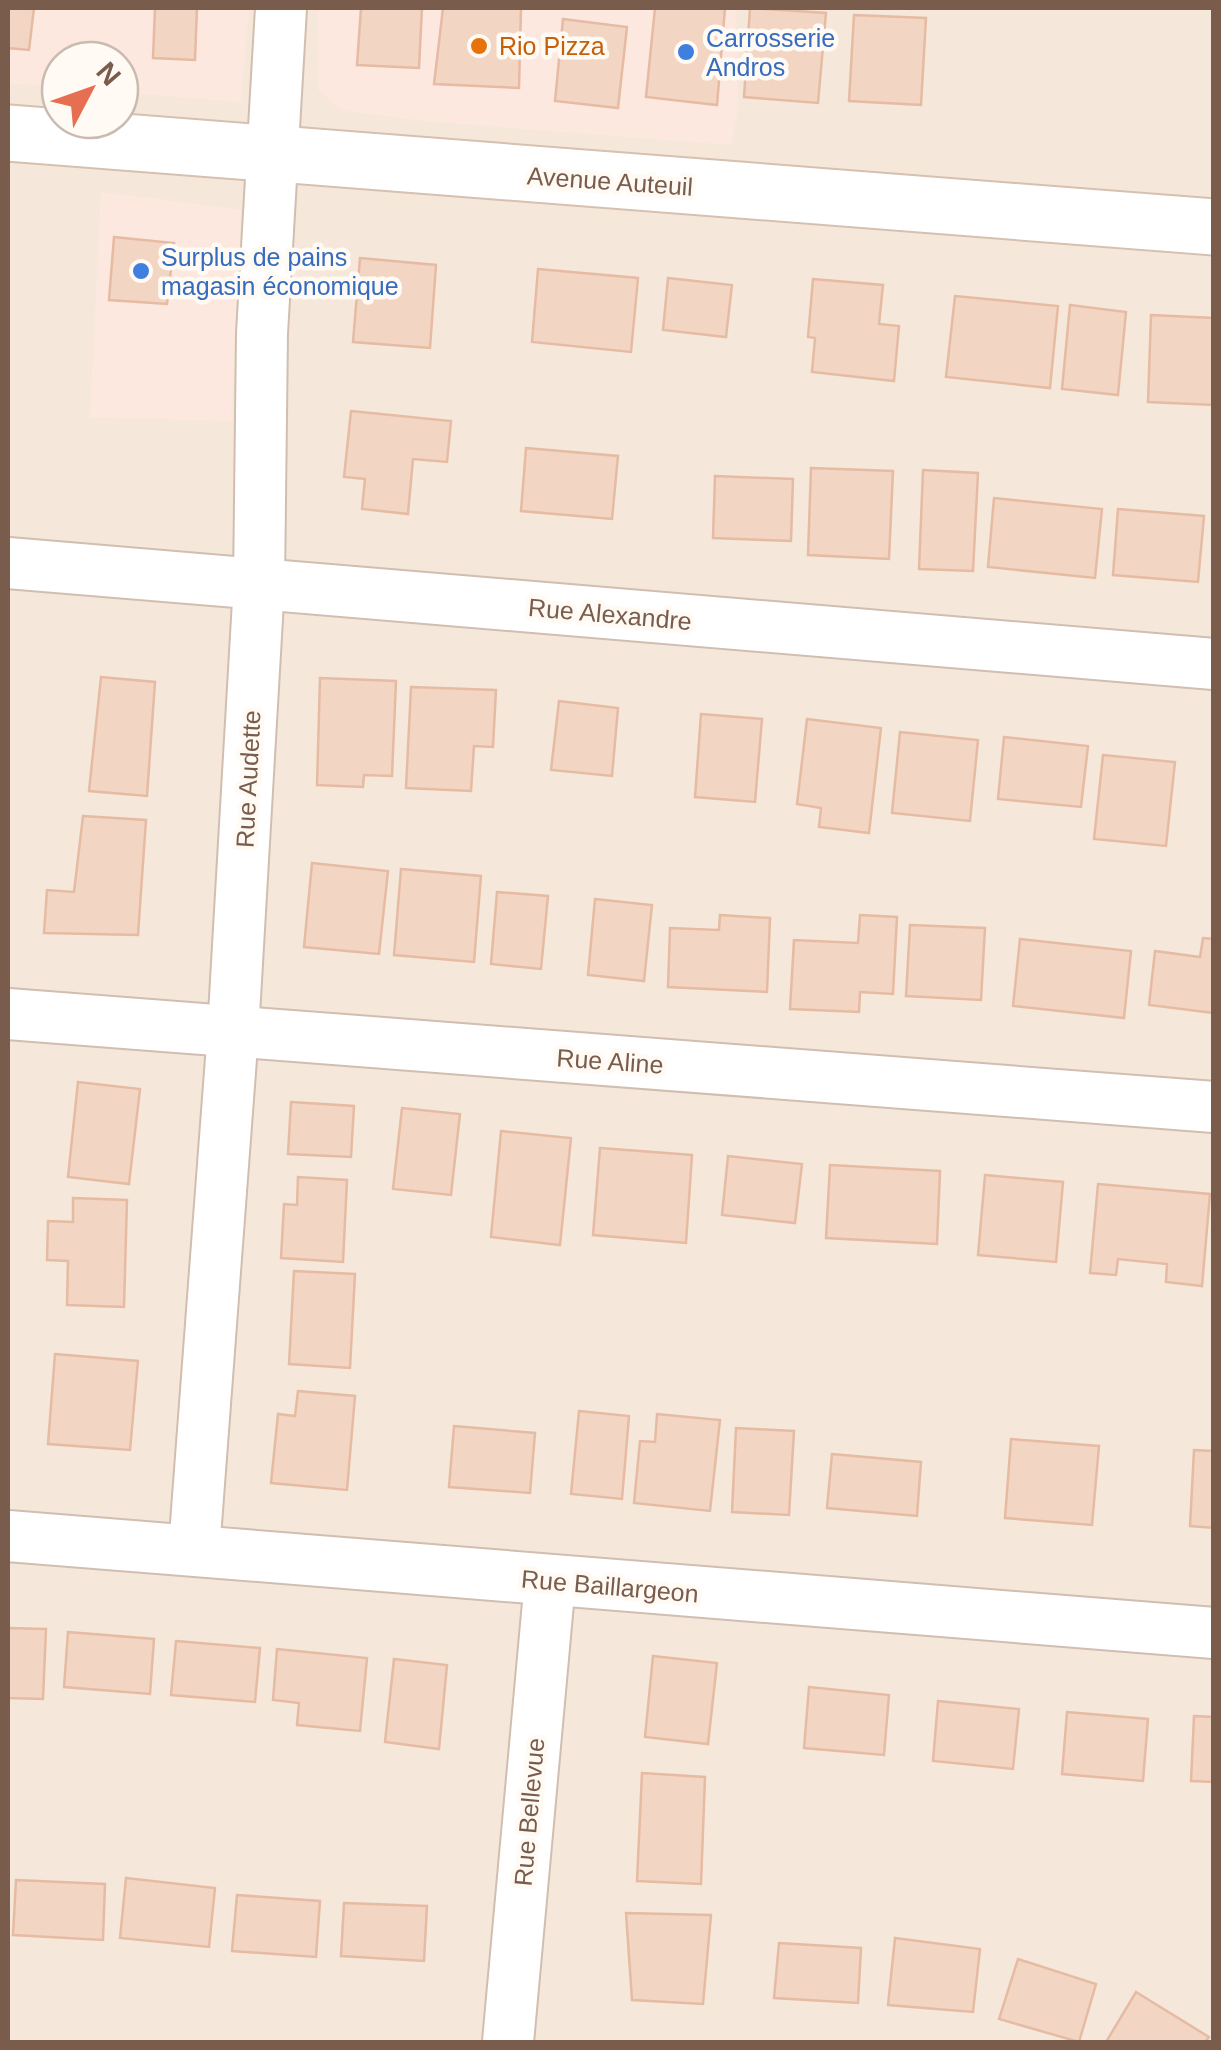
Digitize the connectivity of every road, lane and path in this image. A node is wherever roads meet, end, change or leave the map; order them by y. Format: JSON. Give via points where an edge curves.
{"nodes":[{"id":1,"x":281,"y":8,"type":"edge"},
{"id":2,"x":8,"y":133,"type":"edge"},
{"id":3,"x":273,"y":156,"type":"junction"},
{"id":4,"x":1214,"y":227,"type":"edge"},
{"id":5,"x":8,"y":563,"type":"edge"},
{"id":6,"x":259,"y":584,"type":"junction"},
{"id":7,"x":1214,"y":664,"type":"edge"},
{"id":8,"x":8,"y":1014,"type":"edge"},
{"id":9,"x":233,"y":1032,"type":"junction"},
{"id":10,"x":1214,"y":1107,"type":"edge"},
{"id":11,"x":8,"y":1536,"type":"edge"},
{"id":12,"x":194,"y":1550,"type":"junction"},
{"id":13,"x":550,"y":1581,"type":"junction"},
{"id":14,"x":1214,"y":1633,"type":"edge"},
{"id":15,"x":508,"y":2042,"type":"edge"}],
"edges":[{"from":1,"to":3,"type":"street","name":"Rue Audette"},
{"from":2,"to":3,"type":"street","name":"Avenue Auteuil"},
{"from":3,"to":4,"type":"street","name":"Avenue Auteuil"},
{"from":3,"to":6,"type":"street","name":"Rue Audette","via":[[262,333]]},
{"from":5,"to":6,"type":"street","name":"Rue Alexandre"},
{"from":6,"to":7,"type":"street","name":"Rue Alexandre"},
{"from":6,"to":9,"type":"street","name":"Rue Audette"},
{"from":8,"to":9,"type":"street","name":"Rue Aline"},
{"from":9,"to":10,"type":"street","name":"Rue Aline"},
{"from":9,"to":12,"type":"street","name":"Rue Audette"},
{"from":11,"to":12,"type":"street","name":"Rue Baillargeon"},
{"from":12,"to":13,"type":"street","name":"Rue Baillargeon"},
{"from":13,"to":14,"type":"street","name":"Rue Baillargeon"},
{"from":13,"to":15,"type":"street","name":"Rue Bellevue"}]}
